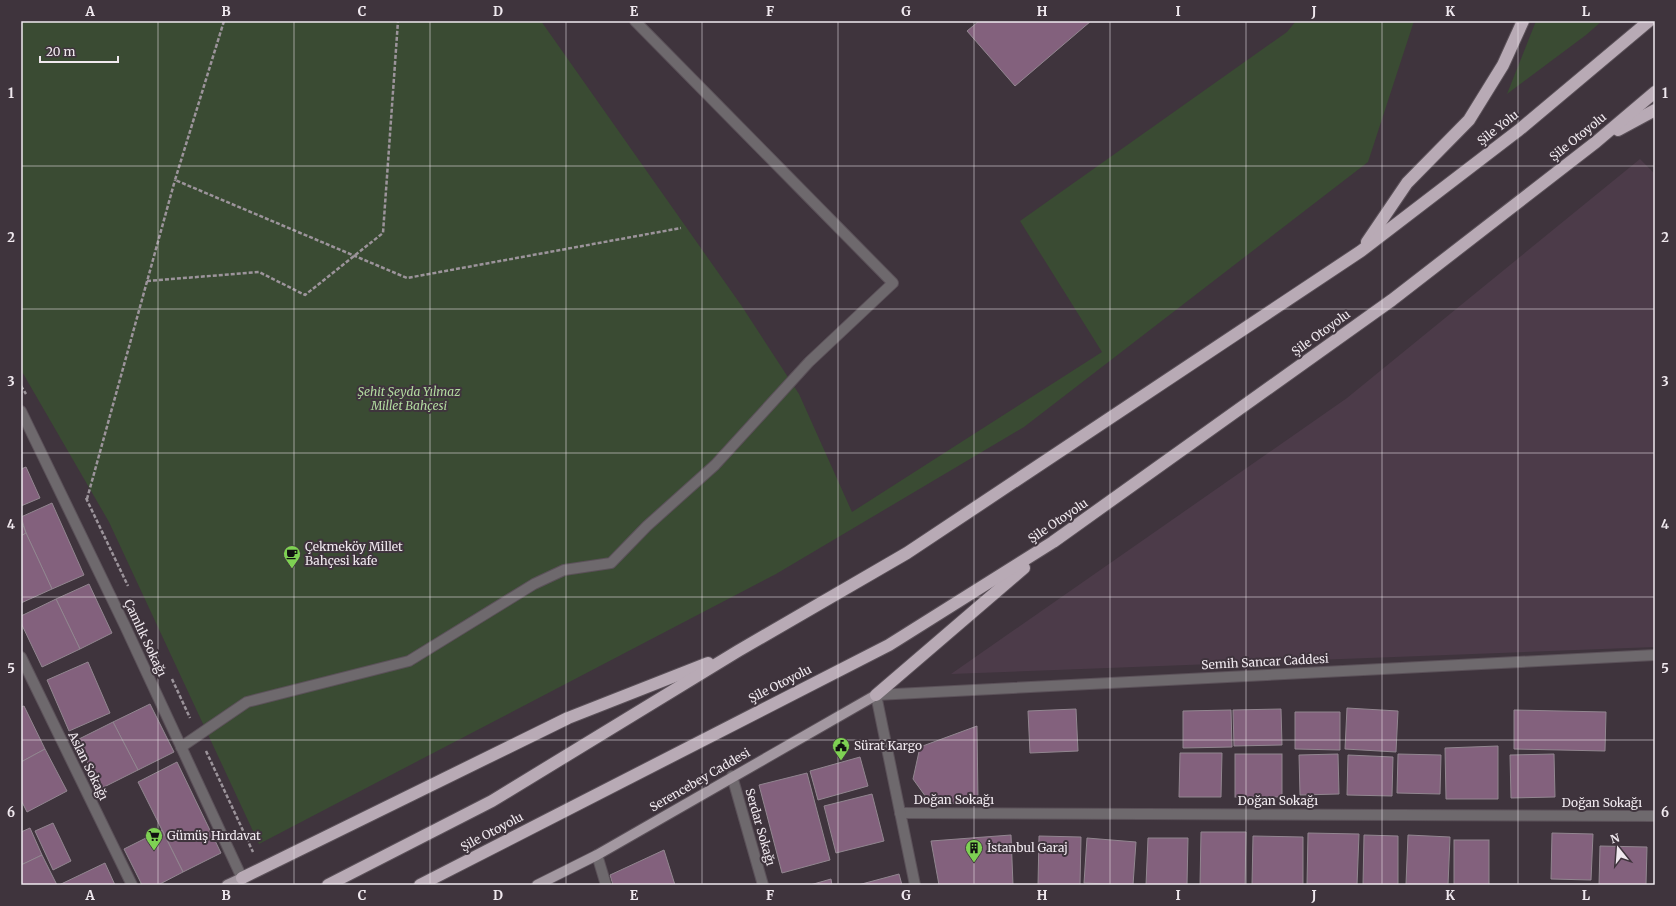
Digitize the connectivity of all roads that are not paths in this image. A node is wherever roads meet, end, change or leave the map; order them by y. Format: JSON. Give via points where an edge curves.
{"nodes":[{"id":1,"x":635,"y":21,"type":"edge"},
{"id":2,"x":1523,"y":21,"type":"edge"},
{"id":3,"x":1649,"y":21,"type":"edge"},
{"id":4,"x":1655,"y":92,"type":"edge"},
{"id":5,"x":1655,"y":110,"type":"edge"},
{"id":6,"x":1596,"y":142,"type":"junction"},
{"id":7,"x":1361,"y":252,"type":"junction"},
{"id":8,"x":21,"y":411,"type":"edge"},
{"id":9,"x":1053,"y":542,"type":"junction"},
{"id":10,"x":738,"y":651,"type":"junction"},
{"id":11,"x":1655,"y":655,"type":"edge"},
{"id":12,"x":21,"y":657,"type":"edge"},
{"id":13,"x":876,"y":695,"type":"junction"},
{"id":14,"x":181,"y":747,"type":"junction"},
{"id":15,"x":732,"y":776,"type":"junction"},
{"id":16,"x":900,"y":813,"type":"junction"},
{"id":17,"x":1655,"y":816,"type":"edge"},
{"id":18,"x":597,"y":855,"type":"junction"},
{"id":19,"x":242,"y":878,"type":"junction"},
{"id":20,"x":132,"y":885,"type":"edge"},
{"id":21,"x":227,"y":885,"type":"edge"},
{"id":22,"x":328,"y":885,"type":"edge"},
{"id":23,"x":420,"y":885,"type":"edge"},
{"id":24,"x":537,"y":885,"type":"edge"},
{"id":25,"x":606,"y":885,"type":"edge"},
{"id":26,"x":763,"y":885,"type":"edge"},
{"id":27,"x":915,"y":885,"type":"edge"}],
"edges":[{"from":1,"to":14,"type":"street","via":[[893,282],[809,362],[715,464],[611,563],[564,570],[534,584],[409,661],[246,702]]},
{"from":2,"to":7,"type":"highway","via":[[1503,65],[1469,120],[1407,183]]},
{"from":3,"to":7,"type":"highway","name":"Şile Yolu","via":[[1519,130]]},
{"from":4,"to":6,"type":"highway","name":"Şile Otoyolu"},
{"from":5,"to":6,"type":"highway"},
{"from":6,"to":9,"type":"highway","name":"Şile Otoyolu","via":[[1392,300]]},
{"from":7,"to":10,"type":"highway","via":[[906,553]]},
{"from":8,"to":14,"type":"street","name":"Çamlık Sokağı"},
{"from":9,"to":13,"type":"highway"},
{"from":9,"to":23,"type":"highway","name":"Şile Otoyolu","via":[[889,644]]},
{"from":10,"to":19,"type":"highway","via":[[568,718]]},
{"from":10,"to":22,"type":"highway","via":[[492,801]]},
{"from":11,"to":13,"type":"street","name":"Semih Sancar Caddesi"},
{"from":12,"to":20,"type":"street","name":"Aslan Sokağı"},
{"from":13,"to":15,"type":"main road","name":"Serencebey Caddesi"},
{"from":13,"to":16,"type":"street"},
{"from":14,"to":19,"type":"street","name":"Çamlık Sokağı"},
{"from":15,"to":18,"type":"main road","name":"Serencebey Caddesi"},
{"from":15,"to":26,"type":"street","name":"Serdar Sokağı"},
{"from":16,"to":17,"type":"street","name":"Doğan Sokağı"},
{"from":16,"to":27,"type":"street"},
{"from":18,"to":24,"type":"main road","name":"Serencebey Caddesi"},
{"from":18,"to":25,"type":"street"},
{"from":19,"to":21,"type":"main road"}]}
